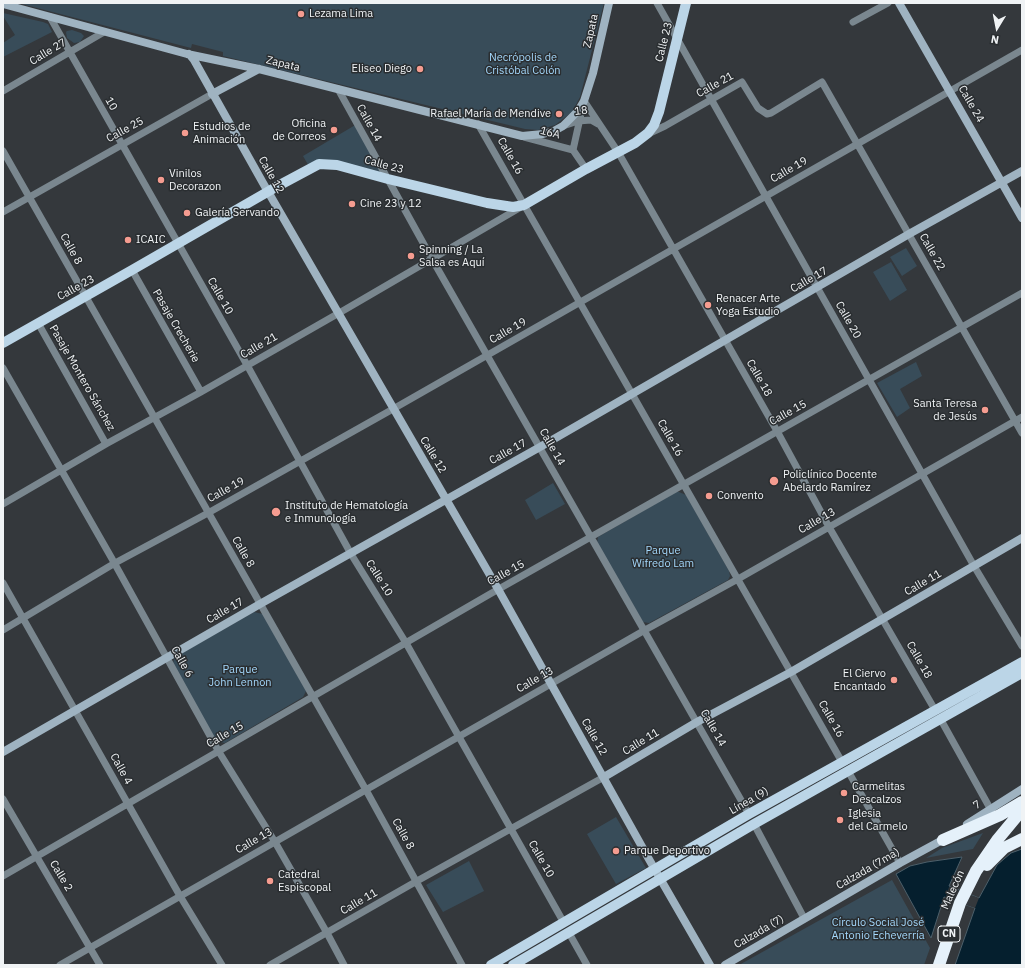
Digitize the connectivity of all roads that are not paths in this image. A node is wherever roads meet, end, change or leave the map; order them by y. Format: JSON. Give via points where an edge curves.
{"nodes":[{"id":1,"x":609,"y":3,"type":"edge"},
{"id":2,"x":657,"y":3,"type":"edge"},
{"id":3,"x":686,"y":3,"type":"edge"},
{"id":4,"x":888,"y":3,"type":"edge"},
{"id":5,"x":900,"y":3,"type":"edge"},
{"id":6,"x":3,"y":4,"type":"edge"},
{"id":7,"x":50,"y":17,"type":"junction"},
{"id":8,"x":854,"y":22,"type":"dead end"},
{"id":9,"x":104,"y":32,"type":"junction"},
{"id":10,"x":676,"y":38,"type":"junction"},
{"id":11,"x":1022,"y":50,"type":"edge"},
{"id":12,"x":69,"y":52,"type":"junction"},
{"id":13,"x":189,"y":54,"type":"junction"},
{"id":14,"x":203,"y":57,"type":"junction"},
{"id":15,"x":259,"y":69,"type":"junction"},
{"id":16,"x":201,"y":73,"type":"junction"},
{"id":17,"x":822,"y":82,"type":"joint"},
{"id":18,"x":338,"y":89,"type":"junction"},
{"id":19,"x":3,"y":91,"type":"edge"},
{"id":20,"x":950,"y":91,"type":"junction"},
{"id":21,"x":212,"y":94,"type":"junction"},
{"id":22,"x":711,"y":100,"type":"junction"},
{"id":23,"x":584,"y":101,"type":"junction"},
{"id":24,"x":578,"y":121,"type":"junction"},
{"id":25,"x":478,"y":124,"type":"junction"},
{"id":26,"x":600,"y":125,"type":"junction"},
{"id":27,"x":561,"y":127,"type":"junction"},
{"id":28,"x":648,"y":133,"type":"junction"},
{"id":29,"x":522,"y":136,"type":"junction"},
{"id":30,"x":858,"y":144,"type":"junction"},
{"id":31,"x":122,"y":145,"type":"junction"},
{"id":32,"x":573,"y":150,"type":"junction"},
{"id":33,"x":3,"y":151,"type":"edge"},
{"id":34,"x":618,"y":152,"type":"junction"},
{"id":35,"x":586,"y":169,"type":"junction"},
{"id":36,"x":1022,"y":171,"type":"edge"},
{"id":37,"x":388,"y":179,"type":"junction"},
{"id":38,"x":1002,"y":182,"type":"junction"},
{"id":39,"x":268,"y":192,"type":"junction"},
{"id":40,"x":766,"y":196,"type":"junction"},
{"id":41,"x":29,"y":197,"type":"junction"},
{"id":42,"x":524,"y":205,"type":"junction"},
{"id":43,"x":3,"y":212,"type":"edge"},
{"id":44,"x":1022,"y":218,"type":"edge"},
{"id":45,"x":909,"y":234,"type":"junction"},
{"id":46,"x":177,"y":244,"type":"junction"},
{"id":47,"x":672,"y":250,"type":"junction"},
{"id":48,"x":432,"y":259,"type":"junction"},
{"id":49,"x":132,"y":270,"type":"junction"},
{"id":50,"x":817,"y":288,"type":"junction"},
{"id":51,"x":1022,"y":293,"type":"edge"},
{"id":52,"x":86,"y":296,"type":"junction"},
{"id":53,"x":580,"y":302,"type":"junction"},
{"id":54,"x":338,"y":313,"type":"junction"},
{"id":55,"x":38,"y":323,"type":"junction"},
{"id":56,"x":962,"y":327,"type":"junction"},
{"id":57,"x":725,"y":341,"type":"junction"},
{"id":58,"x":3,"y":343,"type":"edge"},
{"id":59,"x":488,"y":355,"type":"junction"},
{"id":60,"x":247,"y":365,"type":"junction"},
{"id":61,"x":3,"y":368,"type":"edge"},
{"id":62,"x":869,"y":380,"type":"junction"},
{"id":63,"x":201,"y":392,"type":"junction"},
{"id":64,"x":632,"y":394,"type":"junction"},
{"id":65,"x":393,"y":409,"type":"junction"},
{"id":66,"x":154,"y":418,"type":"junction"},
{"id":67,"x":1019,"y":419,"type":"edge"},
{"id":68,"x":777,"y":431,"type":"junction"},
{"id":69,"x":1022,"y":432,"type":"edge"},
{"id":70,"x":106,"y":444,"type":"junction"},
{"id":71,"x":540,"y":447,"type":"junction"},
{"id":72,"x":300,"y":462,"type":"junction"},
{"id":73,"x":61,"y":470,"type":"junction"},
{"id":74,"x":922,"y":474,"type":"junction"},
{"id":75,"x":684,"y":484,"type":"junction"},
{"id":76,"x":446,"y":499,"type":"junction"},
{"id":77,"x":3,"y":504,"type":"edge"},
{"id":78,"x":208,"y":513,"type":"junction"},
{"id":79,"x":829,"y":527,"type":"junction"},
{"id":80,"x":591,"y":537,"type":"junction"},
{"id":81,"x":1022,"y":538,"type":"edge"},
{"id":82,"x":351,"y":554,"type":"junction"},
{"id":83,"x":114,"y":563,"type":"junction"},
{"id":84,"x":974,"y":566,"type":"junction"},
{"id":85,"x":738,"y":579,"type":"junction"},
{"id":86,"x":3,"y":583,"type":"edge"},
{"id":87,"x":498,"y":589,"type":"junction"},
{"id":88,"x":260,"y":604,"type":"junction"},
{"id":89,"x":23,"y":618,"type":"junction"},
{"id":90,"x":883,"y":618,"type":"junction"},
{"id":91,"x":3,"y":630,"type":"edge"},
{"id":92,"x":645,"y":630,"type":"junction"},
{"id":93,"x":406,"y":643,"type":"junction"},
{"id":94,"x":1022,"y":646,"type":"edge"},
{"id":95,"x":167,"y":657,"type":"junction"},
{"id":96,"x":1022,"y":662,"type":"edge"},
{"id":97,"x":791,"y":672,"type":"junction"},
{"id":98,"x":1022,"y":674,"type":"edge"},
{"id":99,"x":551,"y":684,"type":"junction"},
{"id":100,"x":312,"y":697,"type":"junction"},
{"id":101,"x":75,"y":710,"type":"junction"},
{"id":102,"x":935,"y":710,"type":"junction"},
{"id":103,"x":941,"y":720,"type":"junction"},
{"id":104,"x":697,"y":722,"type":"junction"},
{"id":105,"x":459,"y":736,"type":"junction"},
{"id":106,"x":3,"y":752,"type":"edge"},
{"id":107,"x":219,"y":752,"type":"junction"},
{"id":108,"x":845,"y":767,"type":"junction"},
{"id":109,"x":604,"y":777,"type":"junction"},
{"id":110,"x":1022,"y":789,"type":"edge"},
{"id":111,"x":366,"y":790,"type":"junction"},
{"id":112,"x":3,"y":799,"type":"edge"},
{"id":113,"x":1022,"y":802,"type":"edge"},
{"id":114,"x":128,"y":804,"type":"junction"},
{"id":115,"x":991,"y":810,"type":"junction"},
{"id":116,"x":1022,"y":810,"type":"edge"},
{"id":117,"x":749,"y":814,"type":"junction"},
{"id":118,"x":1022,"y":815,"type":"edge"},
{"id":119,"x":754,"y":824,"type":"junction"},
{"id":120,"x":511,"y":830,"type":"junction"},
{"id":121,"x":1004,"y":831,"type":"junction"},
{"id":122,"x":1022,"y":839,"type":"edge"},
{"id":123,"x":943,"y":840,"type":"junction"},
{"id":124,"x":275,"y":842,"type":"junction"},
{"id":125,"x":36,"y":857,"type":"junction"},
{"id":126,"x":900,"y":863,"type":"junction"},
{"id":127,"x":656,"y":869,"type":"junction"},
{"id":128,"x":3,"y":876,"type":"edge"},
{"id":129,"x":661,"y":879,"type":"junction"},
{"id":130,"x":417,"y":881,"type":"junction"},
{"id":131,"x":964,"y":894,"type":"junction"},
{"id":132,"x":180,"y":896,"type":"junction"},
{"id":133,"x":804,"y":918,"type":"junction"},
{"id":134,"x":564,"y":923,"type":"junction"},
{"id":135,"x":327,"y":933,"type":"junction"},
{"id":136,"x":569,"y":933,"type":"junction"},
{"id":137,"x":90,"y":947,"type":"junction"},
{"id":138,"x":60,"y":965,"type":"edge"},
{"id":139,"x":100,"y":965,"type":"edge"},
{"id":140,"x":222,"y":965,"type":"edge"},
{"id":141,"x":270,"y":965,"type":"edge"},
{"id":142,"x":344,"y":965,"type":"edge"},
{"id":143,"x":462,"y":965,"type":"edge"},
{"id":144,"x":491,"y":965,"type":"edge"},
{"id":145,"x":513,"y":965,"type":"edge"},
{"id":146,"x":587,"y":965,"type":"edge"},
{"id":147,"x":710,"y":965,"type":"edge"},
{"id":148,"x":724,"y":965,"type":"edge"},
{"id":149,"x":939,"y":965,"type":"edge"}],
"edges":[{"from":1,"to":23,"type":"street","name":"Zapata"},
{"from":2,"to":10,"type":"street","name":"Calle 20"},
{"from":3,"to":10,"type":"main road","name":"Calle 23"},
{"from":4,"to":8,"type":"street"},
{"from":5,"to":20,"type":"street","name":"Calle 24"},
{"from":6,"to":7,"type":"street","name":"Zapata"},
{"from":7,"to":9,"type":"street","name":"Zapata"},
{"from":7,"to":12,"type":"street","name":"10"},
{"from":9,"to":12,"type":"street","name":"Calle 27"},
{"from":9,"to":13,"type":"street","name":"Zapata"},
{"from":10,"to":22,"type":"street","name":"Calle 20"},
{"from":10,"to":28,"type":"main road","name":"Calle 23","via":[[659,112]]},
{"from":11,"to":20,"type":"street","name":"Calle 19"},
{"from":12,"to":19,"type":"street","name":"Calle 27"},
{"from":12,"to":31,"type":"street","name":"10"},
{"from":13,"to":14,"type":"street","name":"Zapata"},
{"from":13,"to":16,"type":"street","name":"Calle 12"},
{"from":14,"to":15,"type":"street","name":"Zapata"},
{"from":14,"to":16,"type":"street"},
{"from":15,"to":18,"type":"street","name":"Zapata"},
{"from":15,"to":21,"type":"street","name":"Calle 25"},
{"from":16,"to":21,"type":"street","name":"Calle 12"},
{"from":17,"to":22,"type":"street","name":"Calle 21","via":[[767,114],[758,108],[742,82]]},
{"from":17,"to":30,"type":"street","name":"Calle 22"},
{"from":18,"to":25,"type":"street","name":"Zapata"},
{"from":18,"to":37,"type":"street","name":"Calle 14"},
{"from":20,"to":30,"type":"street","name":"Calle 19"},
{"from":20,"to":38,"type":"street","name":"Calle 24"},
{"from":21,"to":31,"type":"street","name":"Calle 25"},
{"from":21,"to":39,"type":"street","name":"Calle 12"},
{"from":22,"to":28,"type":"street","name":"Calle 21"},
{"from":22,"to":40,"type":"street","name":"Calle 20"},
{"from":23,"to":24,"type":"street","name":"16A"},
{"from":23,"to":26,"type":"street","name":"Calle 18"},
{"from":23,"to":27,"type":"street","name":"Zapata","via":[[578,111]]},
{"from":24,"to":26,"type":"street","name":"18","via":[[591,120]]},
{"from":24,"to":27,"type":"street","name":"18"},
{"from":24,"to":32,"type":"street","name":"16A"},
{"from":25,"to":29,"type":"street","name":"Zapata"},
{"from":25,"to":42,"type":"street","name":"Calle 16"},
{"from":26,"to":34,"type":"street","name":"Calle 18"},
{"from":27,"to":29,"type":"street","name":"Zapata","via":[[543,134]]},
{"from":28,"to":34,"type":"main road","name":"Calle 23"},
{"from":29,"to":32,"type":"street","name":"16A"},
{"from":30,"to":40,"type":"street","name":"Calle 19"},
{"from":30,"to":45,"type":"street","name":"Calle 22"},
{"from":31,"to":41,"type":"street","name":"Calle 25"},
{"from":31,"to":46,"type":"street","name":"10"},
{"from":32,"to":35,"type":"street"},
{"from":33,"to":41,"type":"street","name":"Calle 8"},
{"from":34,"to":35,"type":"main road","name":"Calle 23"},
{"from":34,"to":47,"type":"street","name":"Calle 18"},
{"from":35,"to":42,"type":"main road","name":"Calle 23"},
{"from":36,"to":38,"type":"street","name":"Calle 17"},
{"from":37,"to":39,"type":"main road","name":"Calle 23","via":[[337,165],[319,164]]},
{"from":37,"to":42,"type":"main road","name":"Calle 23","via":[[487,203],[513,207]]},
{"from":37,"to":48,"type":"street","name":"Calle 14"},
{"from":38,"to":44,"type":"street","name":"Calle 24"},
{"from":38,"to":45,"type":"street","name":"Calle 17"},
{"from":39,"to":46,"type":"main road","name":"Calle 23"},
{"from":39,"to":54,"type":"street","name":"Calle 12"},
{"from":40,"to":47,"type":"street","name":"Calle 19"},
{"from":40,"to":50,"type":"street","name":"Calle 20"},
{"from":41,"to":43,"type":"street","name":"Calle 25"},
{"from":41,"to":52,"type":"street","name":"Calle 8"},
{"from":42,"to":48,"type":"street","name":"Calle 21"},
{"from":42,"to":53,"type":"street","name":"Calle 16"},
{"from":45,"to":50,"type":"street","name":"Calle 17"},
{"from":45,"to":56,"type":"street","name":"Calle 22"},
{"from":46,"to":49,"type":"main road","name":"Calle 23"},
{"from":46,"to":60,"type":"street","name":"Calle 10"},
{"from":47,"to":53,"type":"street","name":"Calle 19"},
{"from":47,"to":57,"type":"street","name":"Calle 18"},
{"from":48,"to":54,"type":"street","name":"Calle 21"},
{"from":48,"to":59,"type":"street","name":"Calle 14"},
{"from":49,"to":52,"type":"main road","name":"Calle 23"},
{"from":49,"to":63,"type":"street","name":"Pasaje Crecherie"},
{"from":50,"to":57,"type":"street","name":"Calle 17"},
{"from":50,"to":62,"type":"street","name":"Calle 20"},
{"from":51,"to":56,"type":"street","name":"Calle 15"},
{"from":52,"to":55,"type":"main road","name":"Calle 23"},
{"from":52,"to":66,"type":"street","name":"Calle 8"},
{"from":53,"to":59,"type":"street","name":"Calle 19"},
{"from":53,"to":64,"type":"street","name":"Calle 16"},
{"from":54,"to":60,"type":"street","name":"Calle 21"},
{"from":54,"to":65,"type":"street","name":"Calle 12"},
{"from":55,"to":58,"type":"main road","name":"Calle 23"},
{"from":55,"to":70,"type":"street","name":"Pasaje Montero Sánchez"},
{"from":56,"to":62,"type":"street","name":"Calle 15"},
{"from":56,"to":67,"type":"street","name":"Calle 22"},
{"from":57,"to":64,"type":"street","name":"Calle 17"},
{"from":57,"to":68,"type":"street","name":"Calle 18"},
{"from":59,"to":65,"type":"street","name":"Calle 19"},
{"from":59,"to":71,"type":"street","name":"Calle 14"},
{"from":60,"to":63,"type":"street","name":"Calle 21"},
{"from":60,"to":72,"type":"street","name":"Calle 10"},
{"from":61,"to":73,"type":"street","name":"Calle 6"},
{"from":62,"to":68,"type":"street","name":"Calle 15"},
{"from":62,"to":74,"type":"street","name":"Calle 20"},
{"from":63,"to":66,"type":"street","name":"Calle 21"},
{"from":64,"to":71,"type":"street","name":"Calle 17"},
{"from":64,"to":75,"type":"street","name":"Calle 16"},
{"from":65,"to":72,"type":"street","name":"Calle 19"},
{"from":65,"to":76,"type":"street","name":"Calle 12"},
{"from":66,"to":70,"type":"street","name":"Calle 21"},
{"from":66,"to":78,"type":"street","name":"Calle 8"},
{"from":67,"to":69,"type":"street","name":"Calle 22"},
{"from":67,"to":74,"type":"street","name":"Calle 13"},
{"from":68,"to":75,"type":"street","name":"Calle 15"},
{"from":68,"to":79,"type":"street","name":"Calle 18"},
{"from":70,"to":73,"type":"street","name":"Calle 21"},
{"from":71,"to":76,"type":"street","name":"Calle 17"},
{"from":71,"to":80,"type":"street","name":"Calle 14"},
{"from":72,"to":78,"type":"street","name":"Calle 19"},
{"from":72,"to":82,"type":"street","name":"Calle 10"},
{"from":73,"to":77,"type":"street","name":"Calle 21"},
{"from":73,"to":83,"type":"street","name":"Calle 6"},
{"from":74,"to":79,"type":"street","name":"Calle 13"},
{"from":74,"to":84,"type":"street","name":"Calle 20"},
{"from":75,"to":80,"type":"street","name":"Calle 15"},
{"from":75,"to":85,"type":"street","name":"Calle 16"},
{"from":76,"to":82,"type":"street","name":"Calle 17"},
{"from":76,"to":87,"type":"street","name":"Calle 12"},
{"from":78,"to":83,"type":"street","name":"Calle 19"},
{"from":78,"to":88,"type":"street","name":"Calle 8"},
{"from":79,"to":85,"type":"street","name":"Calle 13"},
{"from":79,"to":90,"type":"street","name":"Calle 18"},
{"from":80,"to":87,"type":"street","name":"Calle 15"},
{"from":80,"to":92,"type":"street","name":"Calle 14"},
{"from":81,"to":84,"type":"street","name":"Calle 11"},
{"from":82,"to":88,"type":"street","name":"Calle 17"},
{"from":82,"to":93,"type":"street","name":"Calle 10"},
{"from":83,"to":89,"type":"street","name":"Calle 19"},
{"from":83,"to":95,"type":"street","name":"Calle 6"},
{"from":84,"to":90,"type":"street","name":"Calle 11"},
{"from":84,"to":94,"type":"street","name":"Calle 20"},
{"from":85,"to":92,"type":"street","name":"Calle 13"},
{"from":85,"to":97,"type":"street","name":"Calle 16"},
{"from":86,"to":89,"type":"street","name":"Calle 4"},
{"from":87,"to":93,"type":"street","name":"Calle 15"},
{"from":87,"to":99,"type":"street","name":"Calle 12"},
{"from":88,"to":95,"type":"street","name":"Calle 17"},
{"from":88,"to":100,"type":"street","name":"Calle 8"},
{"from":89,"to":91,"type":"street","name":"Calle 19"},
{"from":89,"to":101,"type":"street","name":"Calle 4"},
{"from":90,"to":97,"type":"street","name":"Calle 11"},
{"from":90,"to":102,"type":"street","name":"Calle 18"},
{"from":92,"to":99,"type":"street","name":"Calle 13"},
{"from":92,"to":104,"type":"street","name":"Calle 14"},
{"from":93,"to":100,"type":"street","name":"Calle 15"},
{"from":93,"to":105,"type":"street","name":"Calle 10"},
{"from":95,"to":101,"type":"street","name":"Calle 17"},
{"from":95,"to":107,"type":"street","name":"Calle 6"},
{"from":96,"to":102,"type":"main road","name":"Línea (9)"},
{"from":97,"to":104,"type":"street","name":"Calle 11"},
{"from":97,"to":108,"type":"street","name":"Calle 16"},
{"from":98,"to":103,"type":"main road","name":"Línea (9)"},
{"from":99,"to":105,"type":"street","name":"Calle 13"},
{"from":99,"to":109,"type":"street","name":"Calle 12"},
{"from":100,"to":107,"type":"street","name":"Calle 15"},
{"from":100,"to":111,"type":"street","name":"Calle 8"},
{"from":101,"to":106,"type":"street","name":"Calle 17"},
{"from":101,"to":114,"type":"street","name":"Calle 4"},
{"from":102,"to":108,"type":"main road","name":"Línea (9)"},
{"from":103,"to":108,"type":"main road","name":"Línea (9)"},
{"from":103,"to":115,"type":"street"},
{"from":104,"to":109,"type":"street","name":"Calle 11"},
{"from":104,"to":117,"type":"street","name":"Calle 14"},
{"from":105,"to":111,"type":"street","name":"Calle 13"},
{"from":105,"to":120,"type":"street","name":"Calle 10"},
{"from":107,"to":114,"type":"street","name":"Calle 15"},
{"from":107,"to":124,"type":"street","name":"Calle 6"},
{"from":108,"to":117,"type":"main road","name":"Línea (9)"},
{"from":108,"to":119,"type":"main road","name":"Línea (9)"},
{"from":108,"to":126,"type":"street","name":"Calle 16"},
{"from":109,"to":120,"type":"street","name":"Calle 11"},
{"from":109,"to":127,"type":"street","name":"Calle 12"},
{"from":110,"to":115,"type":"street","name":"7"},
{"from":111,"to":124,"type":"street","name":"Calle 13"},
{"from":111,"to":130,"type":"street","name":"Calle 8"},
{"from":112,"to":125,"type":"street","name":"Calle 2"},
{"from":113,"to":123,"type":"highway","via":[[1000,815]]},
{"from":114,"to":125,"type":"street","name":"Calle 15"},
{"from":114,"to":132,"type":"street","name":"Calle 4"},
{"from":115,"to":123,"type":"street","name":"7"},
{"from":116,"to":121,"type":"highway","name":"Malecón","number":"CN"},
{"from":117,"to":127,"type":"main road","name":"Línea (9)"},
{"from":118,"to":121,"type":"highway","name":"Malecón","number":"CN"},
{"from":119,"to":129,"type":"main road","name":"Línea (9)"},
{"from":119,"to":133,"type":"street"},
{"from":120,"to":130,"type":"street","name":"Calle 11"},
{"from":120,"to":134,"type":"street","name":"Calle 10"},
{"from":121,"to":131,"type":"highway","name":"Malecón","number":"CN","via":[[982,861]]},
{"from":122,"to":131,"type":"highway","via":[[1004,848],[992,858]]},
{"from":123,"to":126,"type":"street","name":"Calzada (7ma)"},
{"from":124,"to":132,"type":"street","name":"Calle 13"},
{"from":124,"to":135,"type":"street","name":"Calle 6"},
{"from":125,"to":128,"type":"street","name":"Calle 15"},
{"from":125,"to":137,"type":"street","name":"Calle 2"},
{"from":126,"to":133,"type":"street","name":"Calzada (7ma)"},
{"from":127,"to":129,"type":"street","name":"Calle 12"},
{"from":127,"to":134,"type":"main road","name":"Línea (9)"},
{"from":129,"to":136,"type":"main road","name":"Línea (9)"},
{"from":129,"to":147,"type":"street"},
{"from":130,"to":135,"type":"street","name":"Calle 11"},
{"from":130,"to":143,"type":"street","name":"Calle 8"},
{"from":131,"to":149,"type":"highway","name":"Malecón","number":"CN"},
{"from":132,"to":137,"type":"street","name":"Calle 13"},
{"from":132,"to":140,"type":"street","name":"Calle 4"},
{"from":133,"to":148,"type":"street","name":"Calzada (7)"},
{"from":134,"to":144,"type":"main road","name":"Línea (9)"},
{"from":135,"to":141,"type":"street","name":"Calle 11"},
{"from":135,"to":142,"type":"street","name":"Calle 6"},
{"from":136,"to":145,"type":"main road","name":"Línea (9)"},
{"from":136,"to":146,"type":"street"},
{"from":137,"to":138,"type":"street","name":"Calle 13"},
{"from":137,"to":139,"type":"street","name":"Calle 2"}]}
